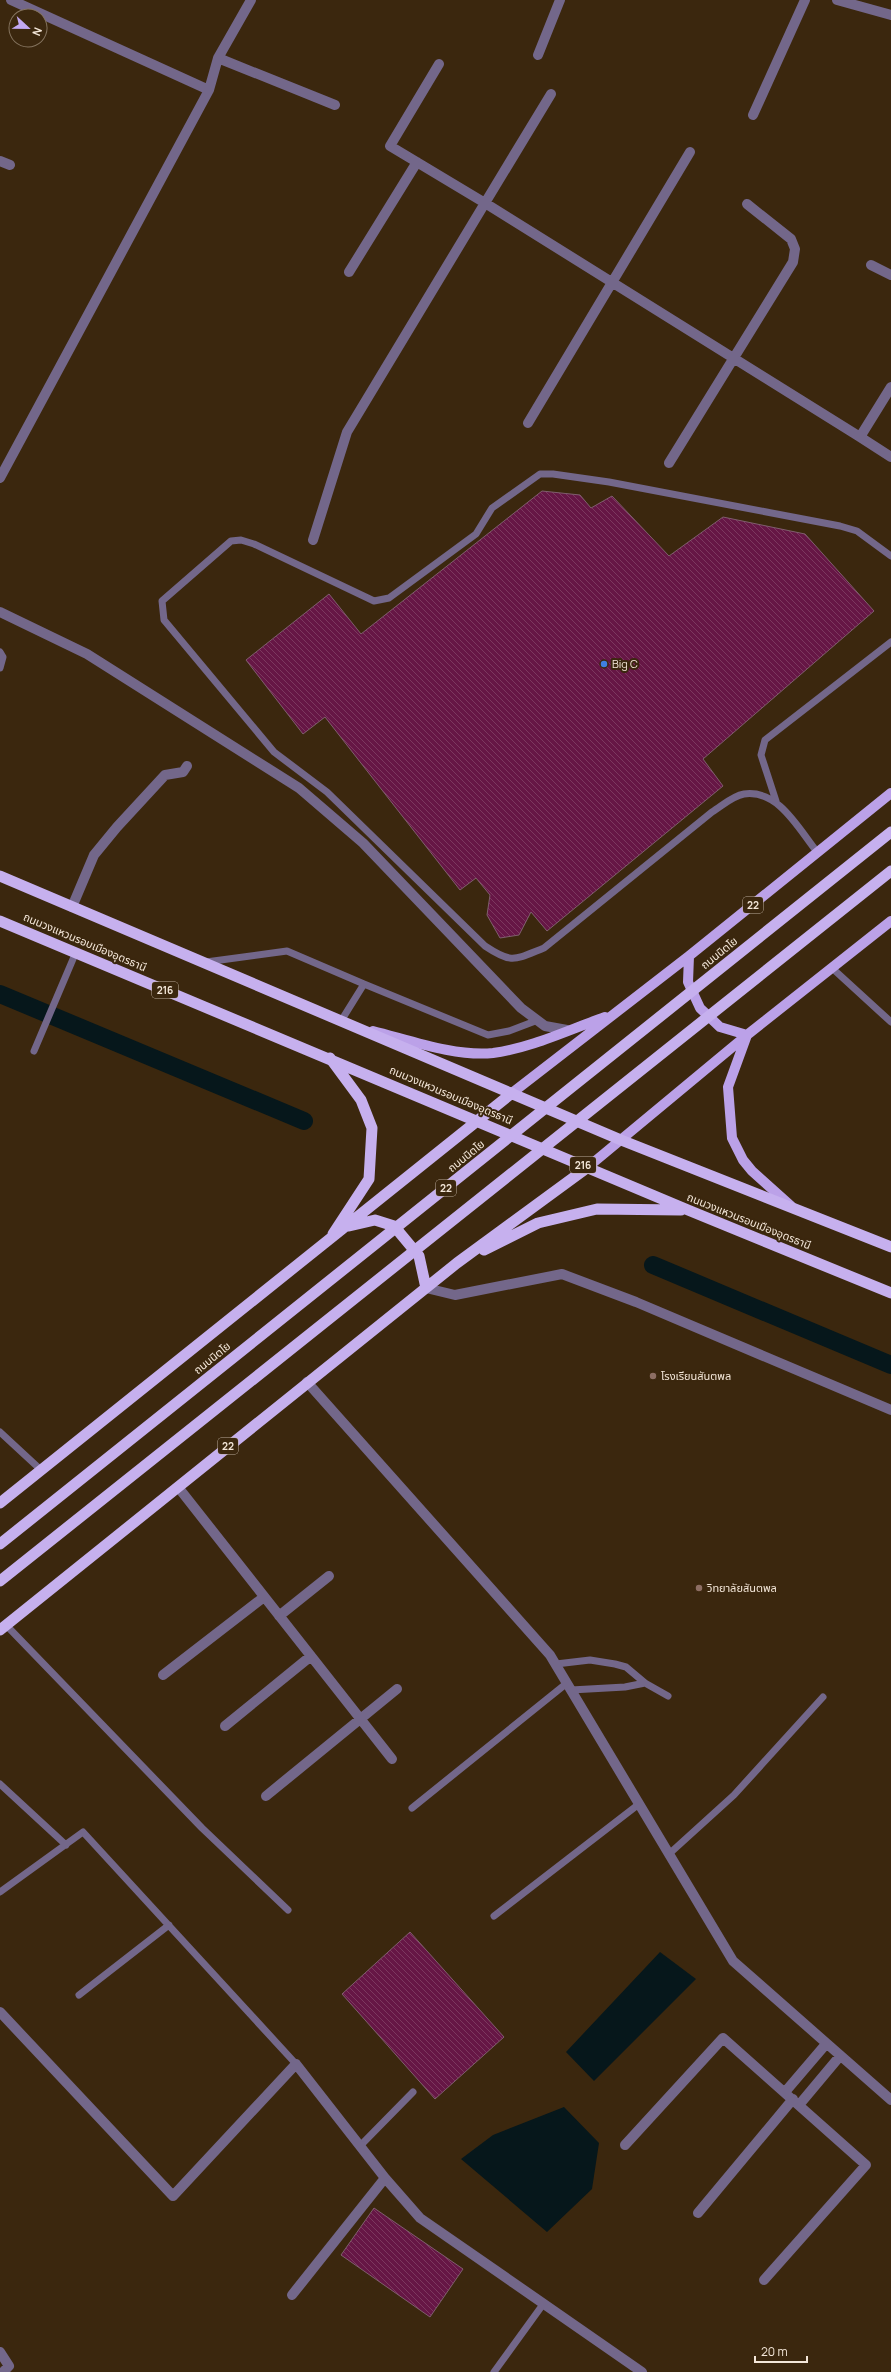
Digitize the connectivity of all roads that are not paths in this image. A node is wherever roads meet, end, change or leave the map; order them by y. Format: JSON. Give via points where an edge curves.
{"nodes":[{"id":1,"x":11,"y":0,"type":"edge"},
{"id":2,"x":251,"y":0,"type":"edge"},
{"id":3,"x":560,"y":0,"type":"edge"},
{"id":4,"x":805,"y":0,"type":"edge"},
{"id":5,"x":837,"y":0,"type":"edge"},
{"id":6,"x":891,"y":15,"type":"edge"},
{"id":7,"x":538,"y":55,"type":"dead end"},
{"id":8,"x":218,"y":58,"type":"junction"},
{"id":9,"x":439,"y":64,"type":"dead end"},
{"id":10,"x":209,"y":90,"type":"junction"},
{"id":11,"x":552,"y":94,"type":"dead end"},
{"id":12,"x":335,"y":105,"type":"dead end"},
{"id":13,"x":753,"y":114,"type":"dead end"},
{"id":14,"x":690,"y":152,"type":"dead end"},
{"id":15,"x":0,"y":161,"type":"edge"},
{"id":16,"x":417,"y":162,"type":"junction"},
{"id":17,"x":10,"y":165,"type":"dead end"},
{"id":18,"x":485,"y":203,"type":"junction"},
{"id":19,"x":748,"y":204,"type":"dead end"},
{"id":20,"x":871,"y":265,"type":"dead end"},
{"id":21,"x":349,"y":272,"type":"dead end"},
{"id":22,"x":891,"y":275,"type":"edge"},
{"id":23,"x":611,"y":282,"type":"junction"},
{"id":24,"x":735,"y":359,"type":"junction"},
{"id":25,"x":891,"y":387,"type":"edge"},
{"id":26,"x":528,"y":423,"type":"dead end"},
{"id":27,"x":860,"y":437,"type":"junction"},
{"id":28,"x":891,"y":457,"type":"edge"},
{"id":29,"x":669,"y":463,"type":"dead end"},
{"id":30,"x":0,"y":478,"type":"edge"},
{"id":31,"x":313,"y":540,"type":"dead end"},
{"id":32,"x":891,"y":556,"type":"edge"},
{"id":33,"x":0,"y":612,"type":"edge"},
{"id":34,"x":891,"y":642,"type":"edge"},
{"id":35,"x":0,"y":652,"type":"edge"},
{"id":36,"x":0,"y":668,"type":"edge"},
{"id":37,"x":187,"y":766,"type":"dead end"},
{"id":38,"x":891,"y":793,"type":"edge"},
{"id":39,"x":776,"y":802,"type":"junction"},
{"id":40,"x":891,"y":832,"type":"edge"},
{"id":41,"x":818,"y":853,"type":"junction"},
{"id":42,"x":891,"y":871,"type":"edge"},
{"id":43,"x":0,"y":876,"type":"edge"},
{"id":44,"x":72,"y":907,"type":"junction"},
{"id":45,"x":0,"y":921,"type":"edge"},
{"id":46,"x":891,"y":921,"type":"edge"},
{"id":47,"x":76,"y":952,"type":"junction"},
{"id":48,"x":689,"y":956,"type":"junction"},
{"id":49,"x":204,"y":962,"type":"junction"},
{"id":50,"x":832,"y":968,"type":"junction"},
{"id":51,"x":364,"y":984,"type":"junction"},
{"id":52,"x":613,"y":1015,"type":"junction"},
{"id":53,"x":538,"y":1020,"type":"junction"},
{"id":54,"x":891,"y":1022,"type":"edge"},
{"id":55,"x":346,"y":1023,"type":"junction"},
{"id":56,"x":567,"y":1030,"type":"junction"},
{"id":57,"x":747,"y":1035,"type":"junction"},
{"id":58,"x":34,"y":1051,"type":"dead end"},
{"id":59,"x":330,"y":1058,"type":"junction"},
{"id":60,"x":512,"y":1092,"type":"junction"},
{"id":61,"x":477,"y":1120,"type":"junction"},
{"id":62,"x":621,"y":1140,"type":"junction"},
{"id":63,"x":588,"y":1167,"type":"junction"},
{"id":64,"x":794,"y":1208,"type":"junction"},
{"id":65,"x":688,"y":1210,"type":"junction"},
{"id":66,"x":347,"y":1226,"type":"junction"},
{"id":67,"x":328,"y":1241,"type":"junction"},
{"id":68,"x":891,"y":1246,"type":"edge"},
{"id":69,"x":457,"y":1263,"type":"junction"},
{"id":70,"x":426,"y":1288,"type":"junction"},
{"id":71,"x":891,"y":1293,"type":"edge"},
{"id":72,"x":307,"y":1382,"type":"junction"},
{"id":73,"x":891,"y":1410,"type":"edge"},
{"id":74,"x":0,"y":1432,"type":"edge"},
{"id":75,"x":41,"y":1470,"type":"junction"},
{"id":76,"x":178,"y":1487,"type":"junction"},
{"id":77,"x":0,"y":1503,"type":"edge"},
{"id":78,"x":0,"y":1544,"type":"edge"},
{"id":79,"x":329,"y":1576,"type":"dead end"},
{"id":80,"x":0,"y":1581,"type":"edge"},
{"id":81,"x":264,"y":1596,"type":"junction"},
{"id":82,"x":279,"y":1616,"type":"junction"},
{"id":83,"x":3,"y":1627,"type":"edge"},
{"id":84,"x":312,"y":1656,"type":"junction"},
{"id":85,"x":556,"y":1664,"type":"junction"},
{"id":86,"x":163,"y":1675,"type":"dead end"},
{"id":87,"x":645,"y":1683,"type":"junction"},
{"id":88,"x":569,"y":1686,"type":"junction"},
{"id":89,"x":397,"y":1689,"type":"dead end"},
{"id":90,"x":668,"y":1696,"type":"dead end"},
{"id":91,"x":823,"y":1697,"type":"dead end"},
{"id":92,"x":360,"y":1718,"type":"junction"},
{"id":93,"x":225,"y":1726,"type":"dead end"},
{"id":94,"x":392,"y":1759,"type":"dead end"},
{"id":95,"x":0,"y":1784,"type":"edge"},
{"id":96,"x":266,"y":1796,"type":"dead end"},
{"id":97,"x":639,"y":1804,"type":"junction"},
{"id":98,"x":412,"y":1808,"type":"dead end"},
{"id":99,"x":66,"y":1845,"type":"junction"},
{"id":100,"x":669,"y":1854,"type":"junction"},
{"id":101,"x":0,"y":1892,"type":"edge"},
{"id":102,"x":288,"y":1910,"type":"dead end"},
{"id":103,"x":494,"y":1916,"type":"dead end"},
{"id":104,"x":169,"y":1925,"type":"junction"},
{"id":105,"x":79,"y":1995,"type":"dead end"},
{"id":106,"x":0,"y":2012,"type":"edge"},
{"id":107,"x":826,"y":2044,"type":"junction"},
{"id":108,"x":840,"y":2056,"type":"junction"},
{"id":109,"x":296,"y":2064,"type":"junction"},
{"id":110,"x":413,"y":2092,"type":"dead end"},
{"id":111,"x":785,"y":2092,"type":"junction"},
{"id":112,"x":891,"y":2100,"type":"edge"},
{"id":113,"x":796,"y":2102,"type":"junction"},
{"id":114,"x":360,"y":2146,"type":"junction"},
{"id":115,"x":626,"y":2146,"type":"dead end"},
{"id":116,"x":385,"y":2178,"type":"junction"},
{"id":117,"x":698,"y":2213,"type":"dead end"},
{"id":118,"x":764,"y":2280,"type":"dead end"},
{"id":119,"x":292,"y":2294,"type":"dead end"},
{"id":120,"x":544,"y":2303,"type":"junction"},
{"id":121,"x":0,"y":2352,"type":"edge"},
{"id":122,"x":4,"y":2372,"type":"edge"},
{"id":123,"x":494,"y":2372,"type":"edge"},
{"id":124,"x":642,"y":2372,"type":"edge"}],
"edges":[{"from":1,"to":10,"type":"street"},
{"from":2,"to":8,"type":"street"},
{"from":3,"to":7,"type":"street"},
{"from":4,"to":13,"type":"street"},
{"from":5,"to":6,"type":"street"},
{"from":8,"to":10,"type":"street"},
{"from":8,"to":12,"type":"street"},
{"from":9,"to":16,"type":"street","via":[[390,146]]},
{"from":10,"to":30,"type":"street"},
{"from":11,"to":18,"type":"street"},
{"from":14,"to":23,"type":"street"},
{"from":15,"to":17,"type":"street"},
{"from":16,"to":18,"type":"street"},
{"from":16,"to":21,"type":"street"},
{"from":18,"to":23,"type":"street"},
{"from":18,"to":31,"type":"street","via":[[347,432]]},
{"from":19,"to":24,"type":"street","via":[[782,230],[791,239],[795,249],[793,262]]},
{"from":20,"to":22,"type":"street"},
{"from":23,"to":24,"type":"street"},
{"from":23,"to":26,"type":"street"},
{"from":24,"to":27,"type":"street"},
{"from":24,"to":29,"type":"street"},
{"from":25,"to":27,"type":"street"},
{"from":27,"to":28,"type":"street"},
{"from":32,"to":39,"type":"lane","via":[[856,532],[840,526],[609,482],[540,474],[492,508],[476,534],[388,598],[374,601],[241,540],[231,541],[162,601],[164,620],[274,752],[327,792],[485,946],[503,958],[517,958],[544,948],[712,812],[735,797],[745,794],[765,796]]},
{"from":33,"to":53,"type":"street","via":[[87,654],[299,788],[363,843],[522,1008]]},
{"from":34,"to":39,"type":"lane","via":[[765,740],[761,755]]},
{"from":35,"to":36,"type":"lane","via":[[3,657]]},
{"from":37,"to":44,"type":"street","via":[[183,772],[165,775],[94,855]]},
{"from":38,"to":41,"type":"main road","name":"ถนนนิตโย","number":"22"},
{"from":39,"to":41,"type":"lane"},
{"from":40,"to":78,"type":"highway","name":"ถนนนิตโย","number":"22","bridge":true},
{"from":41,"to":48,"type":"main road","name":"ถนนนิตโย","number":"22"},
{"from":42,"to":80,"type":"highway","bridge":true},
{"from":43,"to":44,"type":"highway"},
{"from":44,"to":49,"type":"highway"},
{"from":45,"to":47,"type":"highway","name":"ถนนวงแหวนรอบเมืองอุดรธานี","number":"216"},
{"from":46,"to":50,"type":"main road","number":"22"},
{"from":47,"to":58,"type":"lane"},
{"from":47,"to":59,"type":"highway","name":"ถนนวงแหวนรอบเมืองอุดรธานี","number":"216"},
{"from":48,"to":52,"type":"main road","name":"ถนนนิตโย","number":"22"},
{"from":48,"to":57,"type":"main road","via":[[688,982],[700,1008],[720,1027]]},
{"from":49,"to":51,"type":"lane","via":[[287,951]]},
{"from":49,"to":55,"type":"highway"},
{"from":50,"to":54,"type":"lane"},
{"from":50,"to":57,"type":"main road","number":"22"},
{"from":51,"to":53,"type":"lane","via":[[488,1035],[509,1031]]},
{"from":51,"to":55,"type":"lane"},
{"from":52,"to":56,"type":"main road"},
{"from":52,"to":60,"type":"main road","name":"ถนนนิตโย","number":"22"},
{"from":53,"to":56,"type":"street","via":[[545,1026]]},
{"from":55,"to":56,"type":"main road","via":[[441,1048],[476,1053],[492,1053],[525,1046]]},
{"from":55,"to":60,"type":"highway"},
{"from":57,"to":62,"type":"main road","number":"22"},
{"from":57,"to":64,"type":"main road","via":[[728,1087],[732,1138],[752,1171]]},
{"from":59,"to":61,"type":"highway","name":"ถนนวงแหวนรอบเมืองอุดรธานี","number":"216"},
{"from":59,"to":67,"type":"highway","via":[[361,1100],[372,1128],[369,1179]]},
{"from":60,"to":61,"type":"highway","name":"ถนนนิตโย","number":"22"},
{"from":60,"to":62,"type":"highway"},
{"from":61,"to":63,"type":"highway","name":"ถนนวงแหวนรอบเมืองอุดรธานี","number":"216"},
{"from":61,"to":66,"type":"highway","name":"ถนนนิตโย","number":"22"},
{"from":62,"to":63,"type":"main road","number":"22"},
{"from":62,"to":64,"type":"highway"},
{"from":63,"to":65,"type":"highway","name":"ถนนวงแหวนรอบเมืองอุดรธานี","number":"216"},
{"from":63,"to":69,"type":"highway","number":"22"},
{"from":64,"to":68,"type":"highway"},
{"from":65,"to":69,"type":"highway","via":[[597,1209],[538,1223]]},
{"from":65,"to":71,"type":"highway","name":"ถนนวงแหวนรอบเมืองอุดรธานี","number":"216"},
{"from":66,"to":67,"type":"highway","name":"ถนนนิตโย","number":"22"},
{"from":66,"to":70,"type":"highway","via":[[374,1220],[394,1226],[419,1256]]},
{"from":67,"to":75,"type":"highway","name":"ถนนนิตโย","number":"22"},
{"from":69,"to":70,"type":"highway","number":"22"},
{"from":70,"to":72,"type":"highway","number":"22"},
{"from":70,"to":73,"type":"street","via":[[455,1295],[562,1274],[636,1302]]},
{"from":72,"to":76,"type":"highway","number":"22"},
{"from":72,"to":85,"type":"street"},
{"from":74,"to":75,"type":"lane"},
{"from":75,"to":77,"type":"highway","name":"ถนนนิตโย","number":"22"},
{"from":76,"to":81,"type":"street"},
{"from":76,"to":83,"type":"highway","number":"22"},
{"from":79,"to":82,"type":"street"},
{"from":81,"to":82,"type":"street"},
{"from":81,"to":86,"type":"street"},
{"from":82,"to":84,"type":"street"},
{"from":83,"to":102,"type":"lane","via":[[202,1828]]},
{"from":84,"to":92,"type":"street"},
{"from":84,"to":93,"type":"street"},
{"from":85,"to":87,"type":"lane","via":[[590,1660],[615,1664],[626,1667]]},
{"from":85,"to":88,"type":"street"},
{"from":87,"to":88,"type":"lane","via":[[625,1686]]},
{"from":87,"to":90,"type":"lane"},
{"from":88,"to":97,"type":"street"},
{"from":88,"to":98,"type":"lane"},
{"from":89,"to":92,"type":"street"},
{"from":91,"to":100,"type":"lane","via":[[734,1795]]},
{"from":92,"to":94,"type":"street"},
{"from":92,"to":96,"type":"street"},
{"from":95,"to":99,"type":"lane"},
{"from":97,"to":100,"type":"street"},
{"from":97,"to":103,"type":"lane"},
{"from":99,"to":101,"type":"lane"},
{"from":99,"to":104,"type":"lane","via":[[83,1832]]},
{"from":100,"to":107,"type":"street","via":[[733,1961]]},
{"from":104,"to":105,"type":"lane"},
{"from":104,"to":109,"type":"lane"},
{"from":106,"to":109,"type":"street","via":[[173,2196]]},
{"from":107,"to":108,"type":"street"},
{"from":107,"to":111,"type":"street"},
{"from":108,"to":112,"type":"street"},
{"from":108,"to":113,"type":"street"},
{"from":109,"to":114,"type":"street"},
{"from":110,"to":114,"type":"lane"},
{"from":111,"to":113,"type":"street"},
{"from":111,"to":115,"type":"street","via":[[723,2038]]},
{"from":113,"to":117,"type":"street"},
{"from":113,"to":118,"type":"street","via":[[866,2164]]},
{"from":114,"to":116,"type":"street"},
{"from":116,"to":119,"type":"street"},
{"from":116,"to":120,"type":"street","via":[[420,2218]]},
{"from":120,"to":123,"type":"lane"},
{"from":120,"to":124,"type":"street"},
{"from":121,"to":122,"type":"street","via":[[9,2366]]}]}
